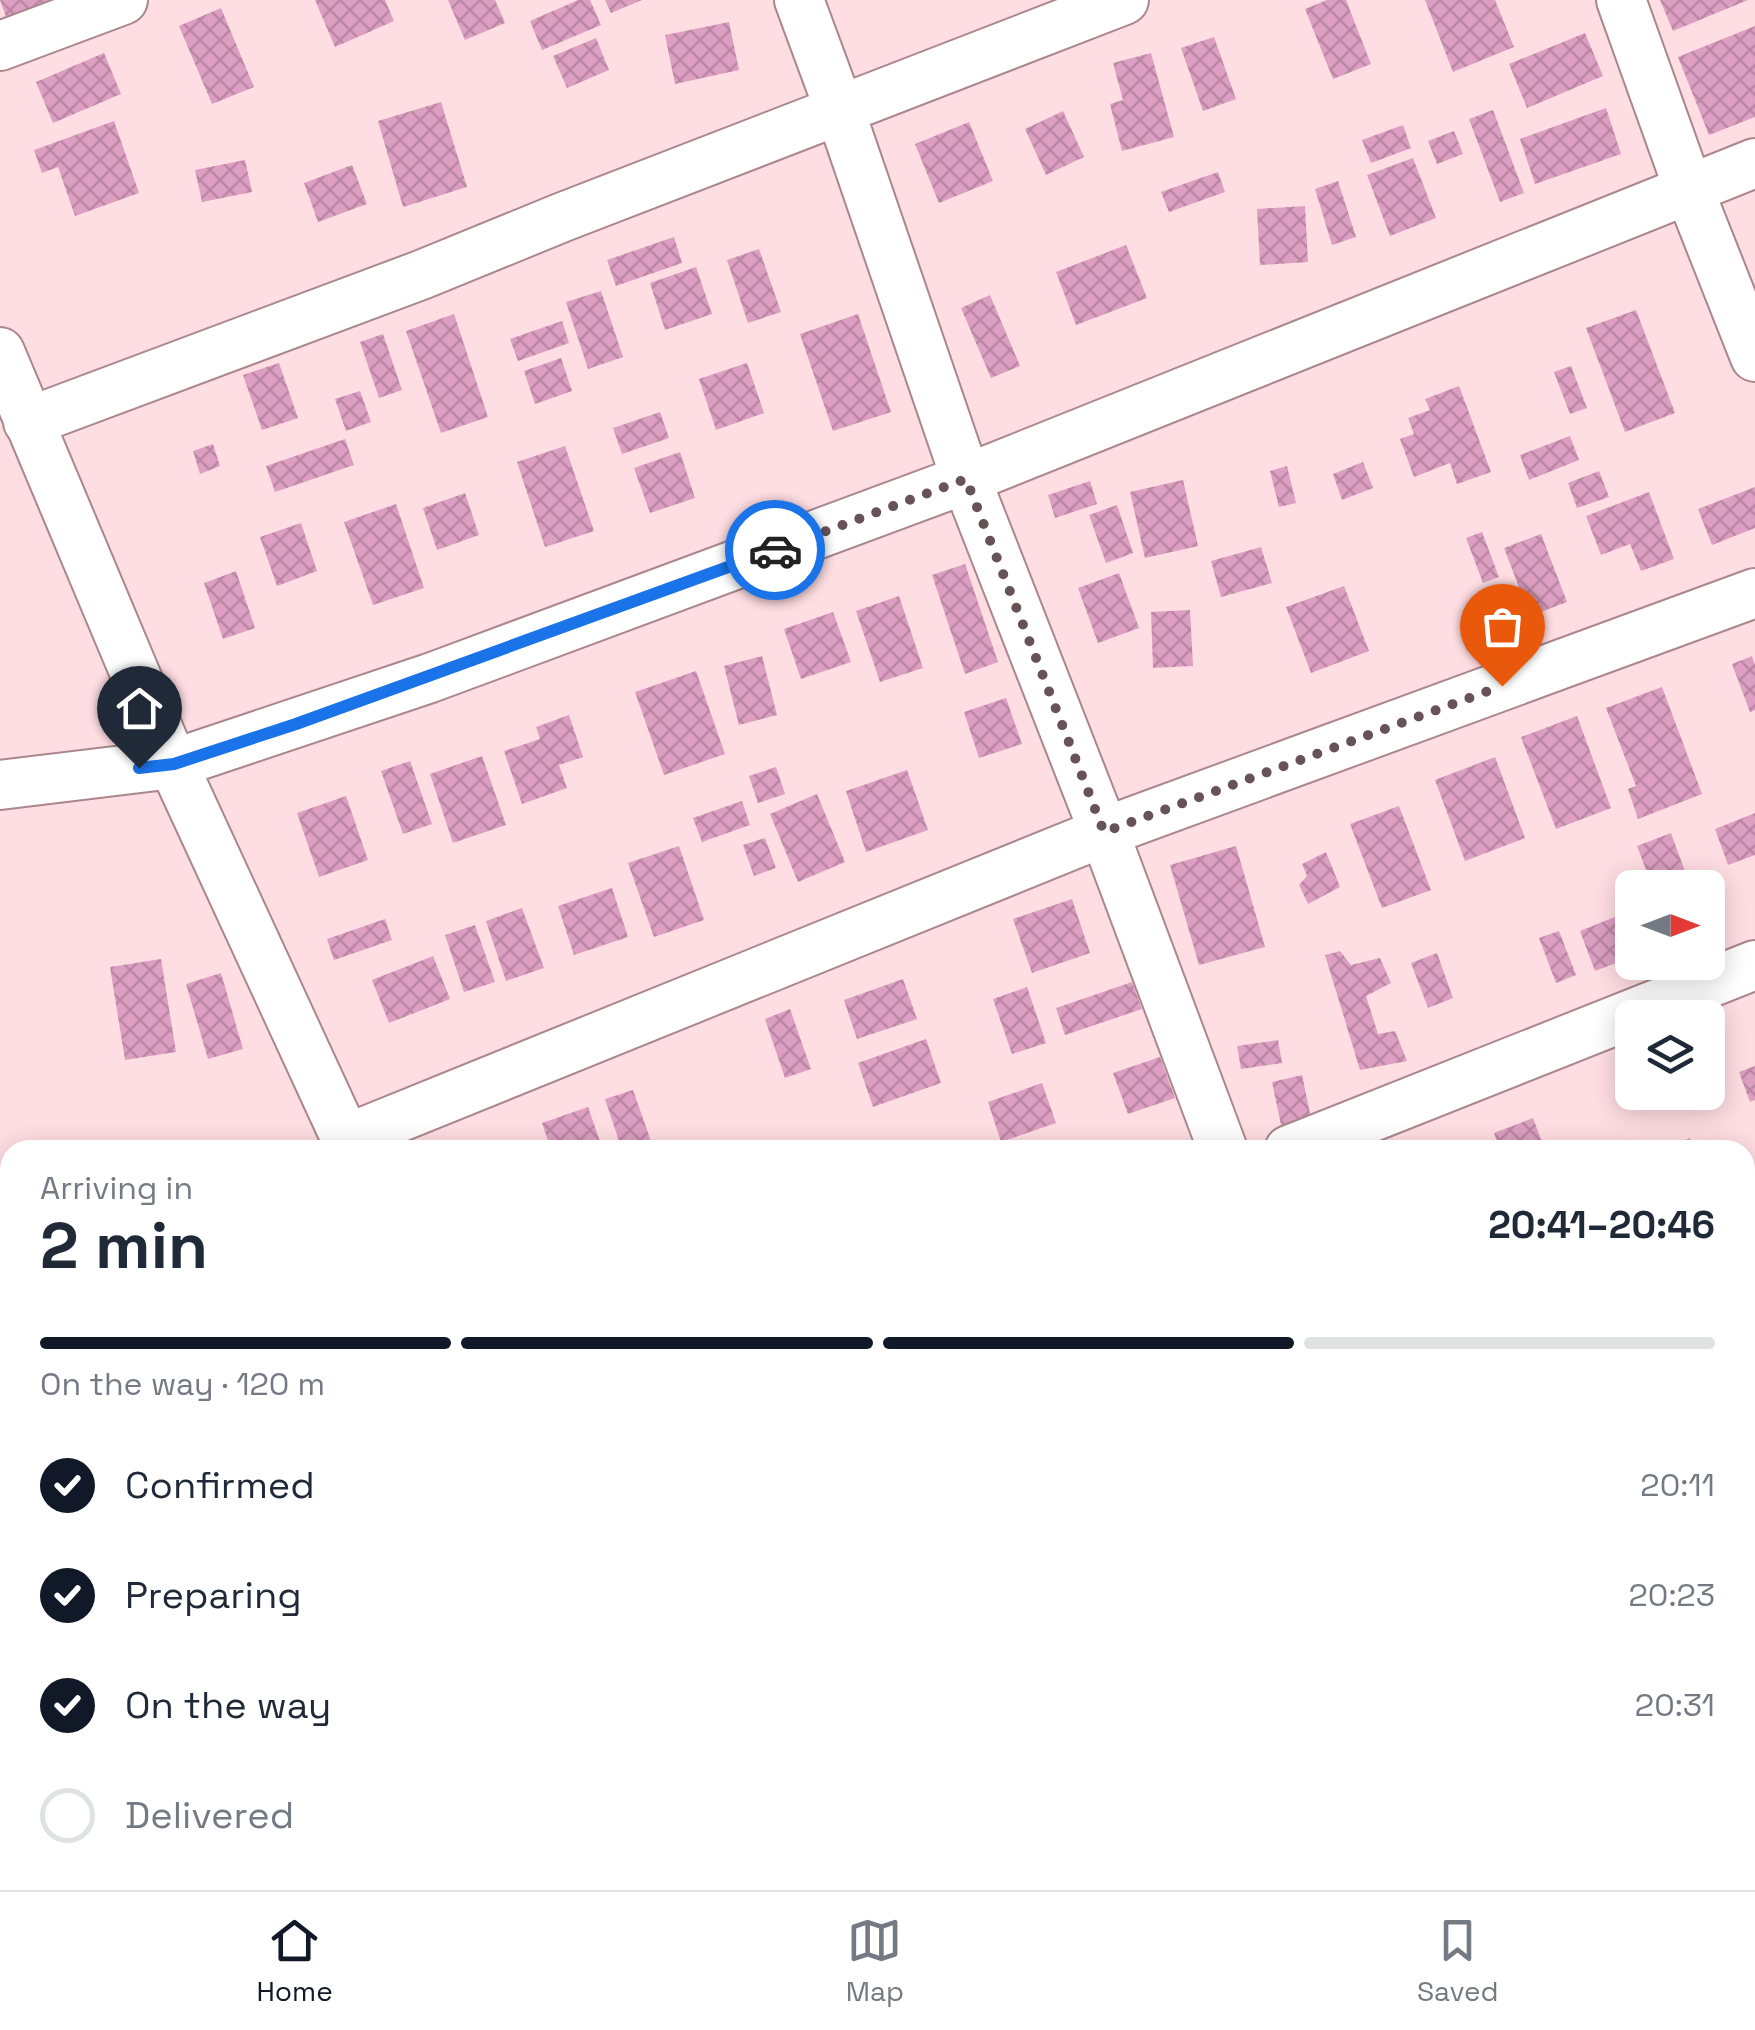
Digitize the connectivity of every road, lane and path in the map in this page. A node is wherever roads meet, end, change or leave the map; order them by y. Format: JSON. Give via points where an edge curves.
{"nodes":[{"id":1,"x":124,"y":0,"type":"edge"},
{"id":2,"x":799,"y":0,"type":"edge"},
{"id":3,"x":1124,"y":0,"type":"edge"},
{"id":4,"x":1621,"y":0,"type":"edge"},
{"id":5,"x":0,"y":46,"type":"edge"},
{"id":6,"x":840,"y":111,"type":"junction"},
{"id":7,"x":1755,"y":163,"type":"edge"},
{"id":8,"x":1689,"y":190,"type":"junction"},
{"id":9,"x":0,"y":352,"type":"edge"},
{"id":10,"x":1755,"y":358,"type":"edge"},
{"id":11,"x":28,"y":422,"type":"junction"},
{"id":12,"x":966,"y":479,"type":"junction"},
{"id":13,"x":1755,"y":593,"type":"edge"},
{"id":14,"x":174,"y":764,"type":"junction"},
{"id":15,"x":0,"y":785,"type":"edge"},
{"id":16,"x":1104,"y":832,"type":"junction"},
{"id":17,"x":1755,"y":965,"type":"edge"},
{"id":18,"x":346,"y":1140,"type":"edge"},
{"id":19,"x":358,"y":1140,"type":"edge"},
{"id":20,"x":1219,"y":1140,"type":"edge"},
{"id":21,"x":1314,"y":1140,"type":"edge"}],
"edges":[{"from":1,"to":5,"type":"street"},
{"from":2,"to":6,"type":"street"},
{"from":3,"to":6,"type":"street"},
{"from":4,"to":8,"type":"street"},
{"from":6,"to":11,"type":"street"},
{"from":6,"to":12,"type":"street"},
{"from":7,"to":8,"type":"street"},
{"from":8,"to":10,"type":"street"},
{"from":8,"to":12,"type":"street"},
{"from":9,"to":11,"type":"street"},
{"from":11,"to":14,"type":"street"},
{"from":12,"to":14,"type":"street","via":[[430,678]]},
{"from":12,"to":16,"type":"street"},
{"from":13,"to":16,"type":"street"},
{"from":14,"to":15,"type":"street"},
{"from":14,"to":18,"type":"street"},
{"from":16,"to":19,"type":"street"},
{"from":16,"to":20,"type":"street"},
{"from":17,"to":21,"type":"street"}]}
